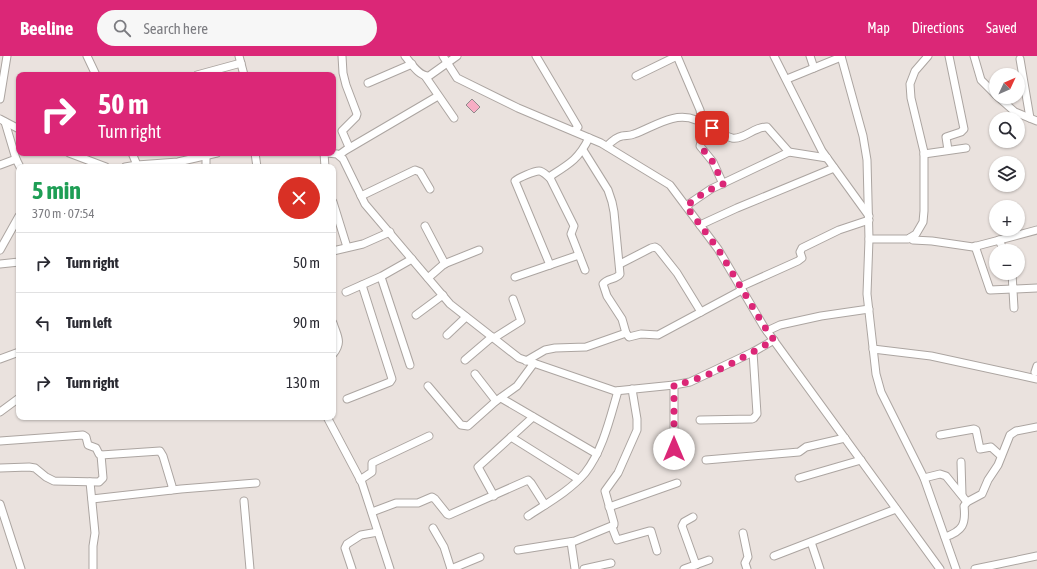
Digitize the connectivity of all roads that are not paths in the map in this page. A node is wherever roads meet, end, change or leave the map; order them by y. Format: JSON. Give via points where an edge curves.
{"nodes":[{"id":1,"x":7,"y":56,"type":"edge"},
{"id":2,"x":87,"y":56,"type":"edge"},
{"id":3,"x":342,"y":56,"type":"edge"},
{"id":4,"x":405,"y":56,"type":"edge"},
{"id":5,"x":457,"y":56,"type":"edge"},
{"id":6,"x":536,"y":56,"type":"edge"},
{"id":7,"x":677,"y":56,"type":"edge"},
{"id":8,"x":774,"y":56,"type":"edge"},
{"id":9,"x":810,"y":56,"type":"edge"},
{"id":10,"x":928,"y":56,"type":"edge"},
{"id":11,"x":949,"y":56,"type":"edge"},
{"id":12,"x":974,"y":56,"type":"edge"},
{"id":13,"x":841,"y":57,"type":"edge"},
{"id":14,"x":445,"y":59,"type":"edge"},
{"id":15,"x":1020,"y":59,"type":"dead end"},
{"id":16,"x":240,"y":60,"type":"edge"},
{"id":17,"x":412,"y":64,"type":"junction"},
{"id":18,"x":814,"y":68,"type":"junction"},
{"id":19,"x":95,"y":72,"type":"edge"},
{"id":20,"x":206,"y":72,"type":"edge"},
{"id":21,"x":243,"y":72,"type":"edge"},
{"id":22,"x":425,"y":76,"type":"junction"},
{"id":23,"x":636,"y":76,"type":"dead end"},
{"id":24,"x":787,"y":79,"type":"junction"},
{"id":25,"x":368,"y":83,"type":"dead end"},
{"id":26,"x":989,"y":88,"type":"edge"},
{"id":27,"x":438,"y":96,"type":"junction"},
{"id":28,"x":0,"y":99,"type":"edge"},
{"id":29,"x":1006,"y":104,"type":"edge"},
{"id":30,"x":454,"y":118,"type":"dead end"},
{"id":31,"x":1033,"y":120,"type":"edge"},
{"id":32,"x":3,"y":121,"type":"edge"},
{"id":33,"x":700,"y":122,"type":"junction"},
{"id":34,"x":16,"y":128,"type":"edge"},
{"id":35,"x":712,"y":128,"type":"junction"},
{"id":36,"x":574,"y":131,"type":"junction"},
{"id":37,"x":589,"y":138,"type":"junction"},
{"id":38,"x":607,"y":146,"type":"junction"},
{"id":39,"x":350,"y":147,"type":"junction"},
{"id":40,"x":966,"y":148,"type":"dead end"},
{"id":41,"x":583,"y":150,"type":"junction"},
{"id":42,"x":948,"y":150,"type":"junction"},
{"id":43,"x":789,"y":152,"type":"junction"},
{"id":44,"x":924,"y":154,"type":"junction"},
{"id":45,"x":336,"y":155,"type":"edge"},
{"id":46,"x":76,"y":156,"type":"edge"},
{"id":47,"x":206,"y":156,"type":"joint"},
{"id":48,"x":339,"y":156,"type":"junction"},
{"id":49,"x":827,"y":158,"type":"junction"},
{"id":50,"x":16,"y":159,"type":"junction"},
{"id":51,"x":96,"y":163,"type":"edge"},
{"id":52,"x":18,"y":164,"type":"edge"},
{"id":53,"x":151,"y":164,"type":"edge"},
{"id":54,"x":206,"y":164,"type":"edge"},
{"id":55,"x":0,"y":165,"type":"edge"},
{"id":56,"x":834,"y":168,"type":"junction"},
{"id":57,"x":550,"y":178,"type":"junction"},
{"id":58,"x":723,"y":184,"type":"junction"},
{"id":59,"x":430,"y":189,"type":"dead end"},
{"id":60,"x":361,"y":196,"type":"junction"},
{"id":61,"x":686,"y":206,"type":"junction"},
{"id":62,"x":336,"y":212,"type":"edge"},
{"id":63,"x":869,"y":218,"type":"junction"},
{"id":64,"x":16,"y":221,"type":"edge"},
{"id":65,"x":700,"y":225,"type":"junction"},
{"id":66,"x":425,"y":226,"type":"dead end"},
{"id":67,"x":1037,"y":230,"type":"edge"},
{"id":68,"x":390,"y":232,"type":"junction"},
{"id":69,"x":910,"y":238,"type":"junction"},
{"id":70,"x":869,"y":239,"type":"junction"},
{"id":71,"x":999,"y":240,"type":"junction"},
{"id":72,"x":1001,"y":244,"type":"edge"},
{"id":73,"x":975,"y":246,"type":"junction"},
{"id":74,"x":347,"y":248,"type":"junction"},
{"id":75,"x":0,"y":250,"type":"edge"},
{"id":76,"x":336,"y":250,"type":"edge"},
{"id":77,"x":479,"y":250,"type":"dead end"},
{"id":78,"x":579,"y":255,"type":"junction"},
{"id":79,"x":412,"y":258,"type":"junction"},
{"id":80,"x":16,"y":262,"type":"edge"},
{"id":81,"x":0,"y":264,"type":"edge"},
{"id":82,"x":445,"y":264,"type":"junction"},
{"id":83,"x":620,"y":264,"type":"junction"},
{"id":84,"x":550,"y":265,"type":"junction"},
{"id":85,"x":585,"y":270,"type":"dead end"},
{"id":86,"x":381,"y":277,"type":"junction"},
{"id":87,"x":515,"y":277,"type":"dead end"},
{"id":88,"x":428,"y":278,"type":"junction"},
{"id":89,"x":1012,"y":280,"type":"edge"},
{"id":90,"x":362,"y":285,"type":"junction"},
{"id":91,"x":741,"y":288,"type":"junction"},
{"id":92,"x":1037,"y":288,"type":"edge"},
{"id":93,"x":1013,"y":289,"type":"junction"},
{"id":94,"x":346,"y":292,"type":"dead end"},
{"id":95,"x":443,"y":295,"type":"junction"},
{"id":96,"x":512,"y":299,"type":"dead end"},
{"id":97,"x":1014,"y":308,"type":"dead end"},
{"id":98,"x":869,"y":309,"type":"junction"},
{"id":99,"x":701,"y":312,"type":"junction"},
{"id":100,"x":416,"y":315,"type":"dead end"},
{"id":101,"x":466,"y":316,"type":"junction"},
{"id":102,"x":767,"y":331,"type":"junction"},
{"id":103,"x":336,"y":333,"type":"edge"},
{"id":104,"x":626,"y":333,"type":"junction"},
{"id":105,"x":447,"y":335,"type":"dead end"},
{"id":106,"x":493,"y":338,"type":"junction"},
{"id":107,"x":774,"y":340,"type":"junction"},
{"id":108,"x":873,"y":349,"type":"junction"},
{"id":109,"x":336,"y":350,"type":"edge"},
{"id":110,"x":753,"y":352,"type":"junction"},
{"id":111,"x":16,"y":353,"type":"edge"},
{"id":112,"x":0,"y":359,"type":"edge"},
{"id":113,"x":465,"y":360,"type":"dead end"},
{"id":114,"x":526,"y":361,"type":"junction"},
{"id":115,"x":534,"y":363,"type":"junction"},
{"id":116,"x":410,"y":364,"type":"dead end"},
{"id":117,"x":1036,"y":372,"type":"edge"},
{"id":118,"x":474,"y":374,"type":"dead end"},
{"id":119,"x":674,"y":385,"type":"junction"},
{"id":120,"x":428,"y":386,"type":"dead end"},
{"id":121,"x":632,"y":389,"type":"junction"},
{"id":122,"x":618,"y":391,"type":"junction"},
{"id":123,"x":347,"y":399,"type":"dead end"},
{"id":124,"x":499,"y":399,"type":"junction"},
{"id":125,"x":16,"y":400,"type":"edge"},
{"id":126,"x":0,"y":412,"type":"edge"},
{"id":127,"x":533,"y":417,"type":"junction"},
{"id":128,"x":329,"y":420,"type":"edge"},
{"id":129,"x":700,"y":420,"type":"dead end"},
{"id":130,"x":1037,"y":427,"type":"edge"},
{"id":131,"x":429,"y":436,"type":"dead end"},
{"id":132,"x":511,"y":436,"type":"junction"},
{"id":133,"x":940,"y":436,"type":"dead end"},
{"id":134,"x":845,"y":438,"type":"junction"},
{"id":135,"x":0,"y":441,"type":"edge"},
{"id":136,"x":674,"y":449,"type":"dead end"},
{"id":137,"x":597,"y":454,"type":"junction"},
{"id":138,"x":101,"y":455,"type":"junction"},
{"id":139,"x":1001,"y":456,"type":"junction"},
{"id":140,"x":706,"y":460,"type":"dead end"},
{"id":141,"x":861,"y":460,"type":"junction"},
{"id":142,"x":961,"y":462,"type":"dead end"},
{"id":143,"x":0,"y":468,"type":"edge"},
{"id":144,"x":799,"y":478,"type":"dead end"},
{"id":145,"x":924,"y":478,"type":"junction"},
{"id":146,"x":578,"y":479,"type":"junction"},
{"id":147,"x":360,"y":480,"type":"junction"},
{"id":148,"x":90,"y":482,"type":"junction"},
{"id":149,"x":256,"y":483,"type":"dead end"},
{"id":150,"x":677,"y":483,"type":"dead end"},
{"id":151,"x":171,"y":490,"type":"junction"},
{"id":152,"x":962,"y":495,"type":"junction"},
{"id":153,"x":494,"y":496,"type":"junction"},
{"id":154,"x":92,"y":500,"type":"junction"},
{"id":155,"x":244,"y":501,"type":"dead end"},
{"id":156,"x":967,"y":502,"type":"junction"},
{"id":157,"x":0,"y":504,"type":"edge"},
{"id":158,"x":545,"y":505,"type":"junction"},
{"id":159,"x":609,"y":507,"type":"junction"},
{"id":160,"x":896,"y":509,"type":"junction"},
{"id":161,"x":372,"y":512,"type":"junction"},
{"id":162,"x":2,"y":514,"type":"edge"},
{"id":163,"x":528,"y":516,"type":"dead end"},
{"id":164,"x":693,"y":517,"type":"dead end"},
{"id":165,"x":612,"y":527,"type":"junction"},
{"id":166,"x":433,"y":528,"type":"dead end"},
{"id":167,"x":378,"y":532,"type":"junction"},
{"id":168,"x":743,"y":533,"type":"dead end"},
{"id":169,"x":944,"y":537,"type":"junction"},
{"id":170,"x":571,"y":542,"type":"junction"},
{"id":171,"x":811,"y":542,"type":"junction"},
{"id":172,"x":518,"y":550,"type":"dead end"},
{"id":173,"x":657,"y":551,"type":"dead end"},
{"id":174,"x":774,"y":556,"type":"dead end"},
{"id":175,"x":1037,"y":556,"type":"edge"},
{"id":176,"x":480,"y":557,"type":"dead end"},
{"id":177,"x":709,"y":560,"type":"dead end"},
{"id":178,"x":611,"y":563,"type":"dead end"},
{"id":179,"x":696,"y":565,"type":"junction"},
{"id":180,"x":21,"y":569,"type":"edge"},
{"id":181,"x":93,"y":569,"type":"edge"},
{"id":182,"x":250,"y":569,"type":"edge"},
{"id":183,"x":352,"y":569,"type":"edge"},
{"id":184,"x":390,"y":569,"type":"edge"},
{"id":185,"x":451,"y":569,"type":"edge"},
{"id":186,"x":575,"y":569,"type":"edge"},
{"id":187,"x":587,"y":569,"type":"edge"},
{"id":188,"x":684,"y":569,"type":"edge"},
{"id":189,"x":747,"y":569,"type":"edge"},
{"id":190,"x":820,"y":569,"type":"edge"},
{"id":191,"x":940,"y":569,"type":"edge"},
{"id":192,"x":956,"y":569,"type":"edge"},
{"id":193,"x":976,"y":569,"type":"edge"}],
"edges":[{"from":1,"to":28,"type":"street"},
{"from":2,"to":19,"type":"street"},
{"from":3,"to":39,"type":"street","via":[[343,73],[356,114],[342,131]]},
{"from":4,"to":17,"type":"street"},
{"from":5,"to":14,"type":"street"},
{"from":6,"to":36,"type":"street","via":[[578,127]]},
{"from":7,"to":23,"type":"street"},
{"from":7,"to":33,"type":"street","via":[[700,110]]},
{"from":8,"to":24,"type":"street"},
{"from":9,"to":18,"type":"street"},
{"from":10,"to":44,"type":"street","via":[[915,71],[910,84]]},
{"from":11,"to":42,"type":"street","via":[[964,129],[946,137]]},
{"from":12,"to":26,"type":"street","via":[[981,80]]},
{"from":13,"to":18,"type":"street"},
{"from":13,"to":63,"type":"street","via":[[863,136],[867,160]]},
{"from":14,"to":22,"type":"street","via":[[429,76]]},
{"from":14,"to":36,"type":"street","via":[[457,78],[518,108]]},
{"from":15,"to":31,"type":"street"},
{"from":16,"to":20,"type":"street"},
{"from":16,"to":21,"type":"street"},
{"from":17,"to":22,"type":"street"},
{"from":17,"to":25,"type":"street"},
{"from":18,"to":24,"type":"street"},
{"from":22,"to":27,"type":"street"},
{"from":24,"to":49,"type":"street"},
{"from":27,"to":30,"type":"street"},
{"from":27,"to":39,"type":"street"},
{"from":29,"to":31,"type":"street","via":[[1015,112]]},
{"from":32,"to":34,"type":"street"},
{"from":32,"to":50,"type":"street"},
{"from":33,"to":35,"type":"street"},
{"from":33,"to":38,"type":"street","via":[[687,117],[674,118],[632,135],[620,136]]},
{"from":35,"to":43,"type":"street","via":[[734,138],[767,127]]},
{"from":35,"to":58,"type":"street","via":[[700,146],[713,162]]},
{"from":36,"to":37,"type":"street"},
{"from":37,"to":38,"type":"street"},
{"from":37,"to":41,"type":"street"},
{"from":38,"to":61,"type":"street","via":[[670,185]]},
{"from":39,"to":48,"type":"street"},
{"from":40,"to":42,"type":"street"},
{"from":41,"to":57,"type":"street","via":[[572,162]]},
{"from":41,"to":83,"type":"street","via":[[608,190],[612,202]]},
{"from":42,"to":44,"type":"street"},
{"from":43,"to":49,"type":"street"},
{"from":43,"to":58,"type":"street"},
{"from":44,"to":69,"type":"street","via":[[924,211],[920,228]]},
{"from":45,"to":48,"type":"street"},
{"from":46,"to":51,"type":"street"},
{"from":47,"to":53,"type":"street"},
{"from":47,"to":54,"type":"street"},
{"from":48,"to":60,"type":"street","via":[[343,159]]},
{"from":49,"to":56,"type":"street"},
{"from":50,"to":52,"type":"street"},
{"from":50,"to":55,"type":"street"},
{"from":56,"to":63,"type":"street"},
{"from":56,"to":65,"type":"street"},
{"from":57,"to":78,"type":"street","via":[[574,226],[571,234]]},
{"from":57,"to":84,"type":"street","via":[[539,171],[518,178],[515,182]]},
{"from":58,"to":61,"type":"street","via":[[705,192]]},
{"from":59,"to":60,"type":"street","via":[[420,172],[415,170]]},
{"from":60,"to":68,"type":"street"},
{"from":61,"to":65,"type":"street"},
{"from":62,"to":74,"type":"street"},
{"from":63,"to":70,"type":"street"},
{"from":63,"to":91,"type":"street","via":[[802,248],[802,258],[798,261]]},
{"from":64,"to":75,"type":"street"},
{"from":65,"to":91,"type":"street"},
{"from":66,"to":82,"type":"street"},
{"from":67,"to":71,"type":"street"},
{"from":68,"to":74,"type":"street"},
{"from":68,"to":79,"type":"street"},
{"from":69,"to":70,"type":"street"},
{"from":69,"to":73,"type":"street"},
{"from":70,"to":98,"type":"street"},
{"from":71,"to":72,"type":"street"},
{"from":71,"to":73,"type":"street"},
{"from":73,"to":93,"type":"street","via":[[990,290]]},
{"from":74,"to":76,"type":"street"},
{"from":77,"to":82,"type":"street"},
{"from":78,"to":84,"type":"street"},
{"from":78,"to":85,"type":"street"},
{"from":79,"to":86,"type":"street"},
{"from":79,"to":88,"type":"street"},
{"from":80,"to":81,"type":"street"},
{"from":82,"to":88,"type":"street"},
{"from":83,"to":99,"type":"street","via":[[655,247],[677,273]]},
{"from":83,"to":104,"type":"street","via":[[619,276],[603,284],[607,296],[622,319]]},
{"from":84,"to":87,"type":"street"},
{"from":86,"to":90,"type":"street"},
{"from":86,"to":116,"type":"street"},
{"from":88,"to":95,"type":"street"},
{"from":89,"to":93,"type":"street"},
{"from":90,"to":94,"type":"street"},
{"from":90,"to":123,"type":"street","via":[[392,379]]},
{"from":91,"to":99,"type":"street"},
{"from":91,"to":102,"type":"street"},
{"from":92,"to":93,"type":"street"},
{"from":93,"to":97,"type":"street"},
{"from":95,"to":100,"type":"street"},
{"from":95,"to":101,"type":"street"},
{"from":96,"to":106,"type":"street","via":[[521,321]]},
{"from":98,"to":102,"type":"street","via":[[821,316],[780,325]]},
{"from":98,"to":108,"type":"street"},
{"from":99,"to":104,"type":"street","via":[[658,335],[641,334],[629,337]]},
{"from":101,"to":105,"type":"street"},
{"from":101,"to":106,"type":"street"},
{"from":102,"to":107,"type":"street"},
{"from":103,"to":109,"type":"street","via":[[339,343]]},
{"from":104,"to":114,"type":"street","via":[[586,347],[545,350]]},
{"from":106,"to":113,"type":"street"},
{"from":106,"to":114,"type":"street"},
{"from":107,"to":110,"type":"street"},
{"from":107,"to":134,"type":"street"},
{"from":108,"to":117,"type":"street"},
{"from":108,"to":145,"type":"street","via":[[881,392]]},
{"from":110,"to":119,"type":"street","via":[[694,381]]},
{"from":110,"to":129,"type":"street","via":[[757,414],[754,418]]},
{"from":111,"to":112,"type":"street"},
{"from":114,"to":115,"type":"street"},
{"from":115,"to":122,"type":"street"},
{"from":115,"to":124,"type":"street","via":[[517,386]]},
{"from":118,"to":124,"type":"street"},
{"from":119,"to":121,"type":"street"},
{"from":119,"to":136,"type":"street"},
{"from":120,"to":124,"type":"street","via":[[461,425],[465,426],[471,424]]},
{"from":121,"to":122,"type":"street"},
{"from":121,"to":159,"type":"street","via":[[637,430],[618,473],[605,492]]},
{"from":122,"to":137,"type":"street"},
{"from":124,"to":127,"type":"street"},
{"from":125,"to":126,"type":"street"},
{"from":127,"to":132,"type":"street"},
{"from":127,"to":137,"type":"street"},
{"from":128,"to":147,"type":"street"},
{"from":130,"to":139,"type":"street","via":[[1012,433]]},
{"from":131,"to":147,"type":"street","via":[[372,463],[372,472]]},
{"from":132,"to":146,"type":"street"},
{"from":132,"to":153,"type":"street","via":[[478,466]]},
{"from":133,"to":139,"type":"street","via":[[974,429],[980,449],[991,448]]},
{"from":134,"to":140,"type":"street","via":[[799,452]]},
{"from":134,"to":141,"type":"street"},
{"from":135,"to":138,"type":"street","via":[[83,434],[88,446],[96,448]]},
{"from":137,"to":146,"type":"street"},
{"from":138,"to":148,"type":"street","via":[[103,478],[99,482]]},
{"from":138,"to":151,"type":"street","via":[[160,451],[164,456]]},
{"from":139,"to":156,"type":"street","via":[[982,494]]},
{"from":141,"to":144,"type":"street"},
{"from":141,"to":160,"type":"street"},
{"from":142,"to":152,"type":"street"},
{"from":143,"to":148,"type":"street","via":[[30,467],[54,480]]},
{"from":145,"to":152,"type":"street","via":[[943,474]]},
{"from":145,"to":169,"type":"street"},
{"from":146,"to":158,"type":"street"},
{"from":147,"to":161,"type":"street"},
{"from":148,"to":154,"type":"street"},
{"from":149,"to":151,"type":"street"},
{"from":150,"to":159,"type":"street"},
{"from":151,"to":154,"type":"street"},
{"from":152,"to":156,"type":"street"},
{"from":153,"to":158,"type":"street","via":[[528,480]]},
{"from":153,"to":161,"type":"street","via":[[449,515],[432,497],[418,503],[396,503]]},
{"from":154,"to":181,"type":"street","via":[[95,533]]},
{"from":155,"to":182,"type":"street"},
{"from":156,"to":169,"type":"street","via":[[964,506],[964,524],[955,533]]},
{"from":157,"to":162,"type":"street"},
{"from":158,"to":163,"type":"street"},
{"from":159,"to":165,"type":"street","via":[[614,523]]},
{"from":160,"to":171,"type":"street"},
{"from":160,"to":191,"type":"street"},
{"from":161,"to":167,"type":"street"},
{"from":162,"to":180,"type":"street"},
{"from":164,"to":179,"type":"street","via":[[682,526]]},
{"from":165,"to":170,"type":"street"},
{"from":165,"to":173,"type":"street","via":[[617,540],[651,531]]},
{"from":166,"to":185,"type":"street","via":[[444,547]]},
{"from":167,"to":183,"type":"street","via":[[361,535],[347,544],[345,548]]},
{"from":167,"to":184,"type":"street"},
{"from":168,"to":189,"type":"street","via":[[748,557],[745,562]]},
{"from":169,"to":192,"type":"street"},
{"from":170,"to":172,"type":"street"},
{"from":170,"to":186,"type":"street"},
{"from":171,"to":174,"type":"street"},
{"from":171,"to":190,"type":"street"},
{"from":175,"to":193,"type":"street"},
{"from":176,"to":185,"type":"street"},
{"from":177,"to":179,"type":"street"},
{"from":178,"to":187,"type":"street"},
{"from":179,"to":188,"type":"street"}]}
